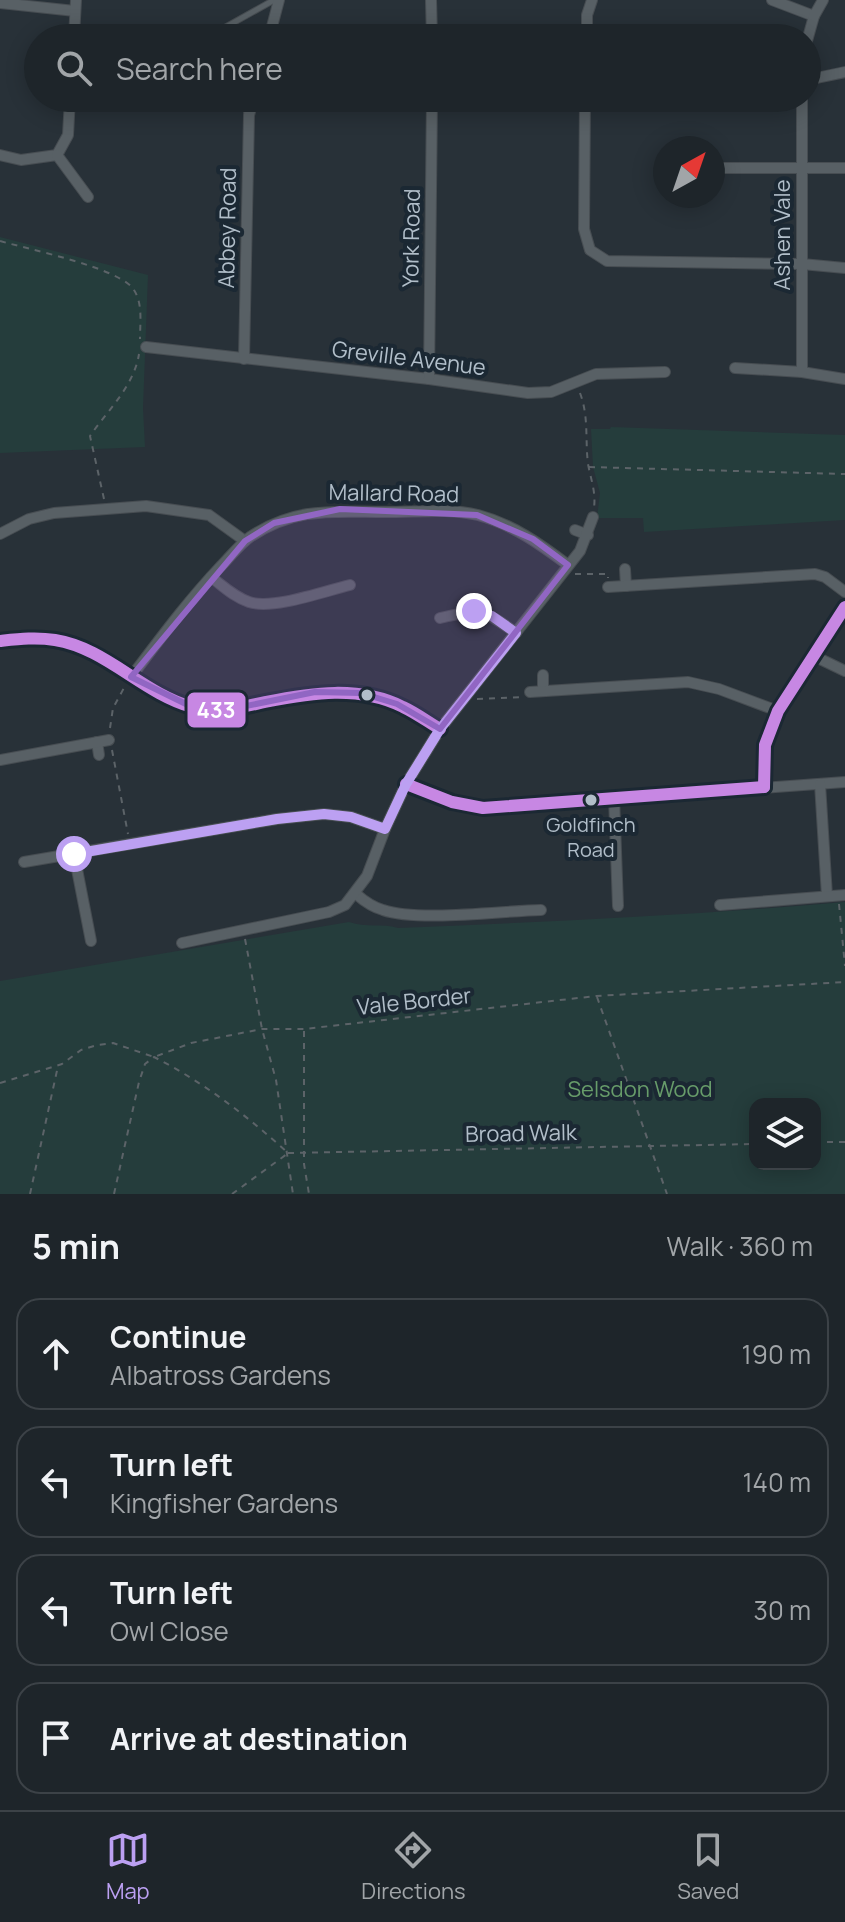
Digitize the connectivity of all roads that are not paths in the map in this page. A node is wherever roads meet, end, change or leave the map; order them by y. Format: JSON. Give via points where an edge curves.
{"nodes":[{"id":1,"x":276,"y":0,"type":"edge"},
{"id":2,"x":431,"y":0,"type":"edge"},
{"id":3,"x":592,"y":0,"type":"edge"},
{"id":4,"x":772,"y":0,"type":"edge"},
{"id":5,"x":823,"y":0,"type":"edge"},
{"id":6,"x":0,"y":3,"type":"edge"},
{"id":7,"x":75,"y":6,"type":"edge"},
{"id":8,"x":814,"y":16,"type":"junction"},
{"id":9,"x":232,"y":24,"type":"edge"},
{"id":10,"x":272,"y":24,"type":"edge"},
{"id":11,"x":432,"y":24,"type":"edge"},
{"id":12,"x":587,"y":24,"type":"edge"},
{"id":13,"x":812,"y":24,"type":"edge"},
{"id":14,"x":845,"y":72,"type":"edge"},
{"id":15,"x":821,"y":77,"type":"edge"},
{"id":16,"x":69,"y":112,"type":"edge"},
{"id":17,"x":247,"y":112,"type":"edge"},
{"id":18,"x":250,"y":112,"type":"edge"},
{"id":19,"x":432,"y":112,"type":"edge"},
{"id":20,"x":585,"y":112,"type":"edge"},
{"id":21,"x":802,"y":112,"type":"edge"},
{"id":22,"x":249,"y":115,"type":"junction"},
{"id":23,"x":0,"y":155,"type":"edge"},
{"id":24,"x":57,"y":155,"type":"junction"},
{"id":25,"x":725,"y":168,"type":"edge"},
{"id":26,"x":802,"y":168,"type":"junction"},
{"id":27,"x":845,"y":168,"type":"edge"},
{"id":28,"x":88,"y":197,"type":"dead end"},
{"id":29,"x":802,"y":264,"type":"junction"},
{"id":30,"x":845,"y":268,"type":"edge"},
{"id":31,"x":146,"y":347,"type":"dead end"},
{"id":32,"x":244,"y":359,"type":"junction"},
{"id":33,"x":735,"y":368,"type":"dead end"},
{"id":34,"x":665,"y":372,"type":"dead end"},
{"id":35,"x":802,"y":372,"type":"junction"},
{"id":36,"x":429,"y":379,"type":"junction"},
{"id":37,"x":845,"y":379,"type":"edge"},
{"id":38,"x":593,"y":517,"type":"road end"},
{"id":39,"x":575,"y":530,"type":"dead end"},
{"id":40,"x":0,"y":534,"type":"edge"},
{"id":41,"x":588,"y":535,"type":"junction"},
{"id":42,"x":245,"y":541,"type":"junction"},
{"id":43,"x":625,"y":569,"type":"dead end"},
{"id":44,"x":564,"y":570,"type":"junction"},
{"id":45,"x":211,"y":577,"type":"junction"},
{"id":46,"x":350,"y":585,"type":"dead end"},
{"id":47,"x":626,"y":586,"type":"junction"},
{"id":48,"x":608,"y":587,"type":"road end"},
{"id":49,"x":845,"y":592,"type":"edge"},
{"id":50,"x":845,"y":607,"type":"edge"},
{"id":51,"x":440,"y":618,"type":"dead end"},
{"id":52,"x":516,"y":633,"type":"junction"},
{"id":53,"x":0,"y":641,"type":"edge"},
{"id":54,"x":814,"y":656,"type":"junction"},
{"id":55,"x":845,"y":671,"type":"edge"},
{"id":56,"x":543,"y":675,"type":"dead end"},
{"id":57,"x":131,"y":677,"type":"junction"},
{"id":58,"x":543,"y":691,"type":"junction"},
{"id":59,"x":530,"y":692,"type":"road end"},
{"id":60,"x":778,"y":711,"type":"junction"},
{"id":61,"x":440,"y":729,"type":"junction"},
{"id":62,"x":109,"y":740,"type":"road end"},
{"id":63,"x":97,"y":742,"type":"junction"},
{"id":64,"x":99,"y":755,"type":"dead end"},
{"id":65,"x":0,"y":760,"type":"edge"},
{"id":66,"x":845,"y":782,"type":"edge"},
{"id":67,"x":406,"y":784,"type":"junction"},
{"id":68,"x":820,"y":784,"type":"junction"},
{"id":69,"x":764,"y":787,"type":"junction"},
{"id":70,"x":614,"y":797,"type":"junction"},
{"id":71,"x":385,"y":829,"type":"junction"},
{"id":72,"x":74,"y":854,"type":"junction"},
{"id":73,"x":24,"y":862,"type":"dead end"},
{"id":74,"x":356,"y":894,"type":"junction"},
{"id":75,"x":836,"y":895,"type":"edge"},
{"id":76,"x":720,"y":905,"type":"dead end"},
{"id":77,"x":618,"y":906,"type":"dead end"},
{"id":78,"x":541,"y":910,"type":"dead end"},
{"id":79,"x":91,"y":941,"type":"dead end"},
{"id":80,"x":182,"y":943,"type":"dead end"}],
"edges":[{"from":1,"to":9,"type":"lane"},
{"from":1,"to":10,"type":"street"},
{"from":2,"to":11,"type":"street"},
{"from":3,"to":12,"type":"street"},
{"from":4,"to":8,"type":"street"},
{"from":5,"to":8,"type":"street"},
{"from":6,"to":7,"type":"street"},
{"from":8,"to":13,"type":"street"},
{"from":14,"to":15,"type":"street"},
{"from":16,"to":24,"type":"street","via":[[68,135]]},
{"from":17,"to":22,"type":"lane"},
{"from":18,"to":22,"type":"street","name":"Abbey Road"},
{"from":19,"to":36,"type":"street","name":"York Road"},
{"from":20,"to":29,"type":"street","via":[[584,229],[590,250],[607,261]]},
{"from":21,"to":26,"type":"street","name":"Ashen Vale"},
{"from":22,"to":32,"type":"street","name":"Abbey Road"},
{"from":23,"to":24,"type":"street","via":[[21,160]]},
{"from":24,"to":28,"type":"street"},
{"from":25,"to":26,"type":"street"},
{"from":26,"to":27,"type":"street"},
{"from":26,"to":29,"type":"street","name":"Ashen Vale"},
{"from":29,"to":30,"type":"street"},
{"from":29,"to":35,"type":"street","name":"Ashen Vale"},
{"from":31,"to":32,"type":"street","name":"Greville Avenue"},
{"from":32,"to":36,"type":"street","name":"Greville Avenue"},
{"from":33,"to":35,"type":"street"},
{"from":34,"to":36,"type":"street","name":"Greville Avenue","via":[[596,374],[551,392],[528,393]]},
{"from":35,"to":37,"type":"street"},
{"from":38,"to":41,"type":"street"},
{"from":39,"to":41,"type":"street"},
{"from":40,"to":42,"type":"street","via":[[54,513],[166,507],[209,515]]},
{"from":41,"to":44,"type":"street"},
{"from":42,"to":44,"type":"street","name":"Mallard Road","via":[[274,523],[303,515],[340,509],[435,510],[477,515],[507,526],[533,539]]},
{"from":42,"to":45,"type":"street","name":"Mallard Road"},
{"from":43,"to":47,"type":"street"},
{"from":44,"to":52,"type":"street"},
{"from":45,"to":46,"type":"street","via":[[253,604]]},
{"from":45,"to":57,"type":"street","name":"Mallard Road"},
{"from":47,"to":48,"type":"street"},
{"from":47,"to":49,"type":"street","via":[[815,574]]},
{"from":50,"to":54,"type":"street"},
{"from":51,"to":52,"type":"street","via":[[450,610],[474,611]]},
{"from":52,"to":61,"type":"street"},
{"from":53,"to":57,"type":"street","via":[[44,637],[75,645]]},
{"from":54,"to":55,"type":"street"},
{"from":54,"to":60,"type":"street"},
{"from":56,"to":58,"type":"street"},
{"from":57,"to":61,"type":"street","via":[[194,708],[231,709],[315,692],[361,693],[397,704]]},
{"from":58,"to":59,"type":"street"},
{"from":58,"to":60,"type":"street","via":[[688,682]]},
{"from":60,"to":69,"type":"street","via":[[765,745]]},
{"from":61,"to":67,"type":"street"},
{"from":62,"to":63,"type":"street"},
{"from":63,"to":64,"type":"street"},
{"from":63,"to":65,"type":"street"},
{"from":66,"to":68,"type":"street"},
{"from":67,"to":70,"type":"street","via":[[483,808]]},
{"from":67,"to":71,"type":"street"},
{"from":68,"to":69,"type":"street"},
{"from":68,"to":75,"type":"street"},
{"from":69,"to":70,"type":"street"},
{"from":70,"to":77,"type":"street"},
{"from":71,"to":72,"type":"street","via":[[324,814]]},
{"from":71,"to":74,"type":"street"},
{"from":72,"to":73,"type":"street"},
{"from":72,"to":79,"type":"street"},
{"from":74,"to":78,"type":"street","via":[[384,911],[411,915]]},
{"from":74,"to":80,"type":"street","via":[[329,912]]},
{"from":75,"to":76,"type":"street"}]}
